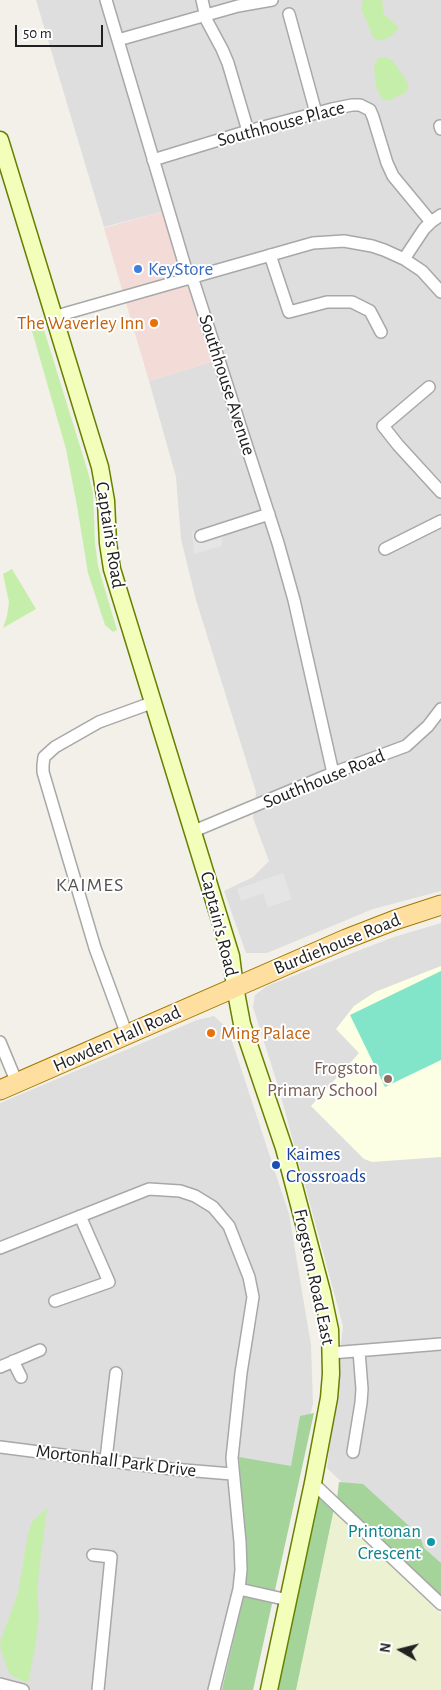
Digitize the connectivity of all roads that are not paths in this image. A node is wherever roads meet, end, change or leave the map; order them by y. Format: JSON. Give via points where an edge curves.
{"nodes":[{"id":1,"x":106,"y":0,"type":"edge"},
{"id":2,"x":202,"y":0,"type":"edge"},
{"id":3,"x":272,"y":0,"type":"edge"},
{"id":4,"x":289,"y":14,"type":"dead end"},
{"id":5,"x":205,"y":15,"type":"junction"},
{"id":6,"x":118,"y":40,"type":"junction"},
{"id":7,"x":316,"y":113,"type":"junction"},
{"id":8,"x":248,"y":131,"type":"junction"},
{"id":9,"x":0,"y":140,"type":"edge"},
{"id":10,"x":153,"y":160,"type":"junction"},
{"id":11,"x":436,"y":219,"type":"edge"},
{"id":12,"x":270,"y":255,"type":"junction"},
{"id":13,"x":404,"y":259,"type":"junction"},
{"id":14,"x":190,"y":278,"type":"junction"},
{"id":15,"x":441,"y":292,"type":"edge"},
{"id":16,"x":53,"y":317,"type":"junction"},
{"id":17,"x":381,"y":332,"type":"dead end"},
{"id":18,"x":429,"y":387,"type":"dead end"},
{"id":19,"x":441,"y":492,"type":"edge"},
{"id":20,"x":269,"y":514,"type":"junction"},
{"id":21,"x":441,"y":521,"type":"edge"},
{"id":22,"x":201,"y":536,"type":"dead end"},
{"id":23,"x":385,"y":549,"type":"dead end"},
{"id":24,"x":154,"y":702,"type":"junction"},
{"id":25,"x":441,"y":709,"type":"edge"},
{"id":26,"x":333,"y":773,"type":"junction"},
{"id":27,"x":194,"y":831,"type":"junction"},
{"id":28,"x":441,"y":905,"type":"edge"},
{"id":29,"x":235,"y":987,"type":"junction"},
{"id":30,"x":127,"y":1035,"type":"junction"},
{"id":31,"x":0,"y":1042,"type":"edge"},
{"id":32,"x":8,"y":1086,"type":"edge"},
{"id":33,"x":80,"y":1216,"type":"junction"},
{"id":34,"x":0,"y":1248,"type":"edge"},
{"id":35,"x":55,"y":1302,"type":"dead end"},
{"id":36,"x":441,"y":1344,"type":"edge"},
{"id":37,"x":40,"y":1350,"type":"dead end"},
{"id":38,"x":359,"y":1350,"type":"junction"},
{"id":39,"x":331,"y":1353,"type":"junction"},
{"id":40,"x":14,"y":1361,"type":"junction"},
{"id":41,"x":0,"y":1367,"type":"edge"},
{"id":42,"x":116,"y":1373,"type":"dead end"},
{"id":43,"x":21,"y":1377,"type":"dead end"},
{"id":44,"x":0,"y":1447,"type":"edge"},
{"id":45,"x":353,"y":1452,"type":"dead end"},
{"id":46,"x":106,"y":1459,"type":"junction"},
{"id":47,"x":232,"y":1474,"type":"junction"},
{"id":48,"x":313,"y":1483,"type":"junction"},
{"id":49,"x":93,"y":1555,"type":"dead end"},
{"id":50,"x":239,"y":1589,"type":"junction"},
{"id":51,"x":288,"y":1600,"type":"junction"},
{"id":52,"x":441,"y":1604,"type":"edge"},
{"id":53,"x":0,"y":1684,"type":"edge"},
{"id":54,"x":23,"y":1690,"type":"edge"},
{"id":55,"x":98,"y":1690,"type":"edge"},
{"id":56,"x":214,"y":1690,"type":"edge"},
{"id":57,"x":269,"y":1690,"type":"edge"}],
"edges":[{"from":1,"to":6,"type":"street","name":"Southhouse Avenue"},
{"from":2,"to":5,"type":"street"},
{"from":3,"to":5,"type":"street"},
{"from":4,"to":7,"type":"street"},
{"from":5,"to":6,"type":"street"},
{"from":5,"to":8,"type":"street","via":[[228,63]]},
{"from":6,"to":10,"type":"street","name":"Southhouse Avenue"},
{"from":7,"to":8,"type":"street","name":"Southhouse Place"},
{"from":7,"to":11,"type":"street","name":"Southhouse Place","via":[[352,105],[370,110],[397,183]]},
{"from":8,"to":10,"type":"street","name":"Southhouse Place"},
{"from":9,"to":16,"type":"main road","name":"Captain's Road"},
{"from":10,"to":14,"type":"street","name":"Southhouse Avenue"},
{"from":11,"to":13,"type":"street","via":[[415,241]]},
{"from":12,"to":13,"type":"street","via":[[313,243],[344,241],[372,246]]},
{"from":12,"to":14,"type":"street"},
{"from":12,"to":17,"type":"street","via":[[289,312],[327,302],[352,302],[370,311]]},
{"from":13,"to":15,"type":"street","via":[[422,271]]},
{"from":14,"to":16,"type":"street"},
{"from":14,"to":20,"type":"street","name":"Southhouse Avenue"},
{"from":16,"to":24,"type":"main road","name":"Captain's Road","via":[[100,467],[112,569]]},
{"from":18,"to":19,"type":"street","via":[[383,426]]},
{"from":20,"to":22,"type":"street"},
{"from":20,"to":26,"type":"street","name":"Southhouse Avenue","via":[[294,600]]},
{"from":21,"to":23,"type":"street"},
{"from":24,"to":27,"type":"main road","name":"Captain's Road"},
{"from":24,"to":30,"type":"street","via":[[99,722],[55,746],[44,757],[43,764],[95,948]]},
{"from":25,"to":26,"type":"street","name":"Southhouse Road","via":[[406,746]]},
{"from":26,"to":27,"type":"street","name":"Southhouse Road"},
{"from":27,"to":29,"type":"main road","name":"Captain's Road","via":[[231,956]]},
{"from":28,"to":29,"type":"main road","name":"Burdiehouse Road","via":[[387,923]]},
{"from":29,"to":30,"type":"main road","name":"Howden Hall Road"},
{"from":29,"to":39,"type":"main road","name":"Frogston Road East","via":[[242,1024],[284,1148],[322,1292]]},
{"from":30,"to":32,"type":"main road","name":"Howden Hall Road"},
{"from":31,"to":32,"type":"street"},
{"from":33,"to":34,"type":"street"},
{"from":33,"to":35,"type":"street","via":[[109,1282]]},
{"from":33,"to":47,"type":"street","via":[[139,1192],[165,1189],[204,1201],[229,1226],[249,1277],[253,1297],[232,1440]]},
{"from":36,"to":38,"type":"street"},
{"from":37,"to":40,"type":"street"},
{"from":38,"to":39,"type":"street"},
{"from":38,"to":45,"type":"street","via":[[361,1404]]},
{"from":39,"to":48,"type":"main road","name":"Frogston Road East","via":[[329,1398]]},
{"from":40,"to":41,"type":"street"},
{"from":40,"to":43,"type":"street"},
{"from":42,"to":46,"type":"street"},
{"from":44,"to":46,"type":"street","name":"Mortonhall Park Drive"},
{"from":46,"to":47,"type":"street","name":"Mortonhall Park Drive"},
{"from":47,"to":50,"type":"street","via":[[240,1542]]},
{"from":48,"to":51,"type":"main road","name":"Frogston Road East"},
{"from":48,"to":52,"type":"street"},
{"from":49,"to":55,"type":"street","via":[[111,1557]]},
{"from":50,"to":51,"type":"street"},
{"from":50,"to":56,"type":"street"},
{"from":51,"to":57,"type":"main road","name":"Frogston Road East"},
{"from":53,"to":54,"type":"street"}]}
